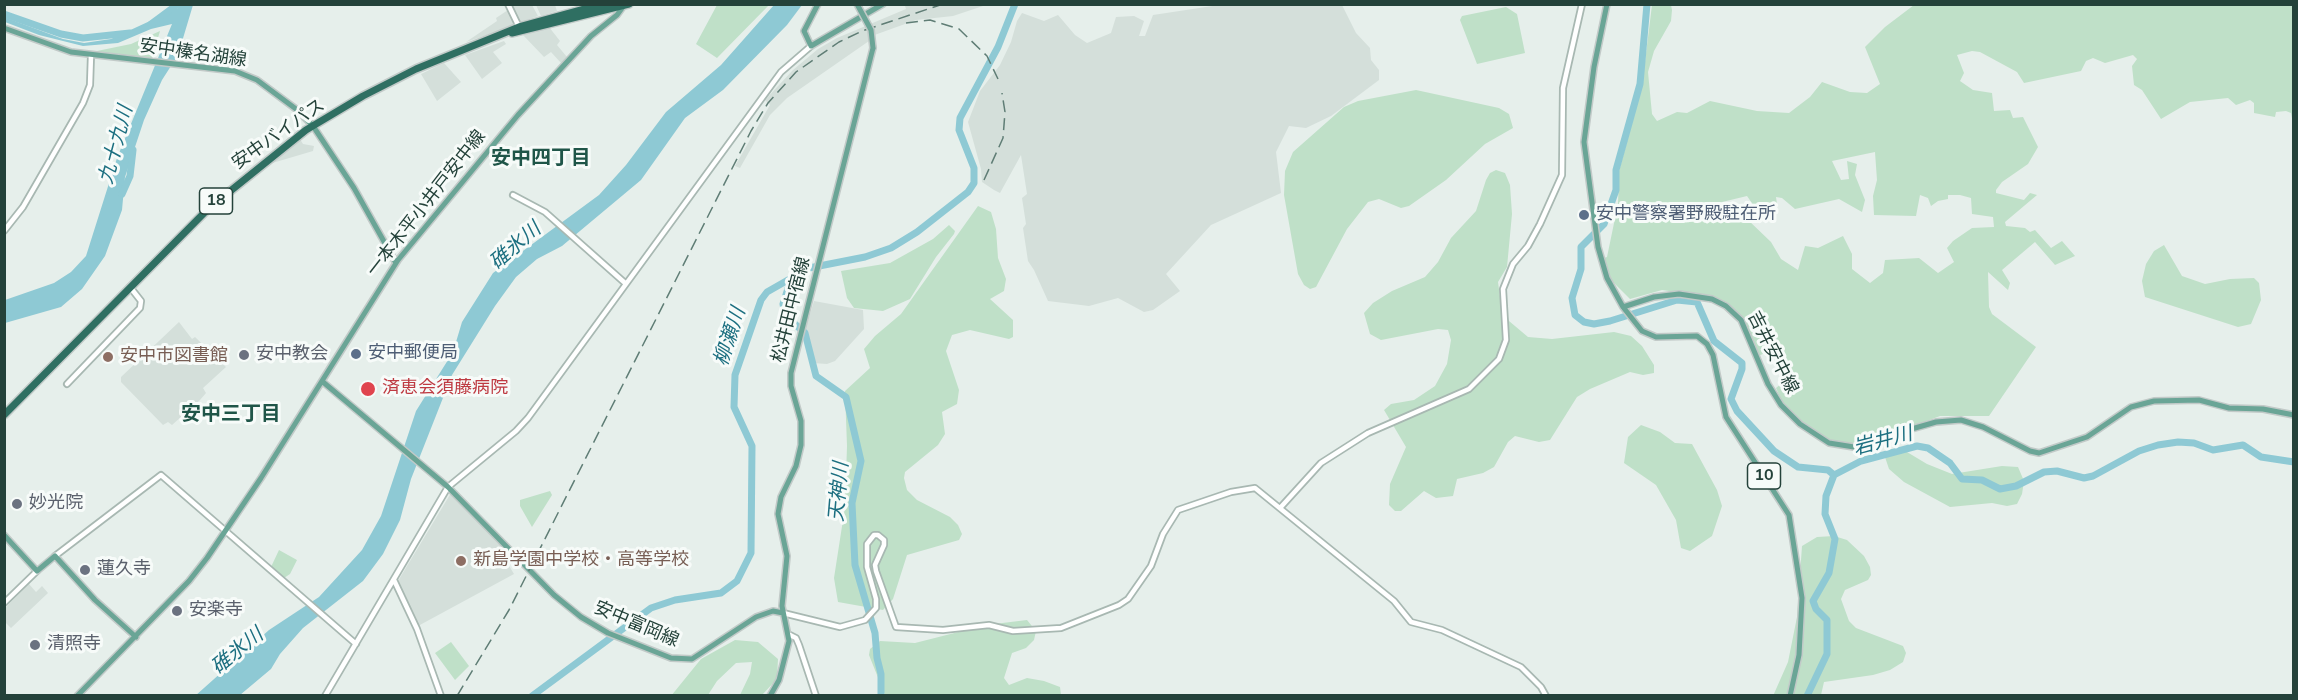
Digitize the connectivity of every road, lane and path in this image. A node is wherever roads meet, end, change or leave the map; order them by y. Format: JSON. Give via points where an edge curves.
{"nodes":[{"id":1,"x":508,"y":4,"type":"edge"},
{"id":2,"x":603,"y":4,"type":"edge"},
{"id":3,"x":818,"y":4,"type":"edge"},
{"id":4,"x":857,"y":4,"type":"edge"},
{"id":5,"x":882,"y":4,"type":"edge"},
{"id":6,"x":1582,"y":4,"type":"edge"},
{"id":7,"x":1606,"y":4,"type":"edge"},
{"id":8,"x":626,"y":5,"type":"edge"},
{"id":9,"x":4,"y":28,"type":"edge"},
{"id":10,"x":521,"y":29,"type":"junction"},
{"id":11,"x":811,"y":46,"type":"junction"},
{"id":12,"x":91,"y":56,"type":"junction"},
{"id":13,"x":313,"y":126,"type":"junction"},
{"id":14,"x":513,"y":195,"type":"dead end"},
{"id":15,"x":4,"y":231,"type":"edge"},
{"id":16,"x":396,"y":263,"type":"junction"},
{"id":17,"x":625,"y":283,"type":"junction"},
{"id":18,"x":130,"y":288,"type":"junction"},
{"id":19,"x":1624,"y":308,"type":"junction"},
{"id":20,"x":322,"y":382,"type":"junction"},
{"id":21,"x":67,"y":384,"type":"dead end"},
{"id":22,"x":4,"y":415,"type":"edge"},
{"id":23,"x":2294,"y":415,"type":"edge"},
{"id":24,"x":448,"y":487,"type":"junction"},
{"id":25,"x":1280,"y":508,"type":"junction"},
{"id":26,"x":225,"y":531,"type":"junction"},
{"id":27,"x":4,"y":535,"type":"edge"},
{"id":28,"x":55,"y":556,"type":"junction"},
{"id":29,"x":38,"y":571,"type":"junction"},
{"id":30,"x":394,"y":580,"type":"junction"},
{"id":31,"x":4,"y":603,"type":"edge"},
{"id":32,"x":783,"y":613,"type":"junction"},
{"id":33,"x":790,"y":635,"type":"junction"},
{"id":34,"x":136,"y":637,"type":"junction"},
{"id":35,"x":356,"y":644,"type":"junction"},
{"id":36,"x":78,"y":696,"type":"edge"},
{"id":37,"x":325,"y":696,"type":"edge"},
{"id":38,"x":441,"y":696,"type":"edge"},
{"id":39,"x":770,"y":696,"type":"edge"},
{"id":40,"x":816,"y":696,"type":"edge"},
{"id":41,"x":1546,"y":696,"type":"edge"},
{"id":42,"x":1790,"y":696,"type":"edge"}],
"edges":[{"from":1,"to":10,"type":"street"},
{"from":2,"to":10,"type":"highway","name":"安中バイパス","number":"18"},
{"from":3,"to":11,"type":"main road","via":[[804,31]]},
{"from":4,"to":32,"type":"main road","name":"松井田中宿線","bridge":true,"via":[[871,30],[873,48],[791,382],[800,414],[801,446],[778,513],[787,556]]},
{"from":5,"to":11,"type":"main road"},
{"from":6,"to":25,"type":"street","via":[[1564,82],[1562,175],[1503,289],[1506,340],[1499,359],[1457,396],[1368,433],[1321,463]]},
{"from":7,"to":19,"type":"main road","number":"10","via":[[1584,142],[1596,236],[1608,278]]},
{"from":8,"to":10,"type":"highway","name":"安中バイパス","number":"18"},
{"from":8,"to":16,"type":"main road","name":"一本木平小井戸安中線","via":[[524,107]]},
{"from":9,"to":12,"type":"main road","name":"安中榛名湖線","via":[[56,48]]},
{"from":10,"to":13,"type":"highway","name":"安中バイパス","number":"18","via":[[417,69]]},
{"from":11,"to":17,"type":"street","via":[[781,72]]},
{"from":12,"to":13,"type":"main road","name":"安中榛名湖線","via":[[235,71],[253,78],[289,103]]},
{"from":12,"to":15,"type":"street","via":[[90,85],[83,102],[23,207]]},
{"from":13,"to":16,"type":"main road","name":"安中榛名湖線"},
{"from":13,"to":18,"type":"highway","name":"安中バイパス","number":"18","via":[[208,208]]},
{"from":14,"to":17,"type":"street","via":[[537,207]]},
{"from":16,"to":20,"type":"main road","name":"一本木平小井戸安中線"},
{"from":17,"to":24,"type":"street","via":[[528,418]]},
{"from":18,"to":21,"type":"street","via":[[140,297],[140,308]]},
{"from":18,"to":22,"type":"highway","name":"安中バイパス","number":"18"},
{"from":19,"to":23,"type":"main road","name":"吉井安中線","via":[[1654,297],[1679,294],[1712,298],[1726,306],[1741,320],[1781,405],[1813,434],[1829,443],[1854,447],[1917,427],[1961,420],[2039,453],[2087,437],[2131,407],[2154,401],[2199,400],[2229,408]]},
{"from":19,"to":42,"type":"main road","number":"10","via":[[1648,335],[1687,334],[1707,344],[1713,355],[1726,417],[1789,516],[1802,598],[1799,655]]},
{"from":20,"to":24,"type":"main road","name":"安中富岡線"},
{"from":20,"to":26,"type":"main road","name":"一本木平小井戸安中線"},
{"from":24,"to":30,"type":"street"},
{"from":24,"to":32,"type":"main road","name":"安中富岡線","via":[[581,618],[671,658],[692,659],[756,616],[773,611]]},
{"from":25,"to":32,"type":"street","via":[[1255,488],[1178,510],[1163,534],[1151,566],[1128,599],[1061,628],[1013,631],[976,624],[943,630],[897,627],[876,571],[884,545],[878,534],[867,544],[867,567],[876,608],[865,620],[840,627]]},
{"from":25,"to":41,"type":"street","via":[[1394,601],[1411,622],[1442,630],[1521,667]]},
{"from":26,"to":28,"type":"street","via":[[161,475]]},
{"from":26,"to":34,"type":"main road","name":"一本木平小井戸安中線","via":[[189,581]]},
{"from":26,"to":35,"type":"street"},
{"from":27,"to":29,"type":"main road"},
{"from":28,"to":29,"type":"main road"},
{"from":28,"to":34,"type":"main road"},
{"from":29,"to":31,"type":"street"},
{"from":30,"to":35,"type":"street"},
{"from":30,"to":38,"type":"street","via":[[417,628]]},
{"from":32,"to":33,"type":"main road"},
{"from":33,"to":39,"type":"main road","via":[[779,680]]},
{"from":33,"to":40,"type":"street","via":[[799,645]]},
{"from":34,"to":36,"type":"main road","name":"一本木平小井戸安中線"},
{"from":35,"to":37,"type":"street"}]}
